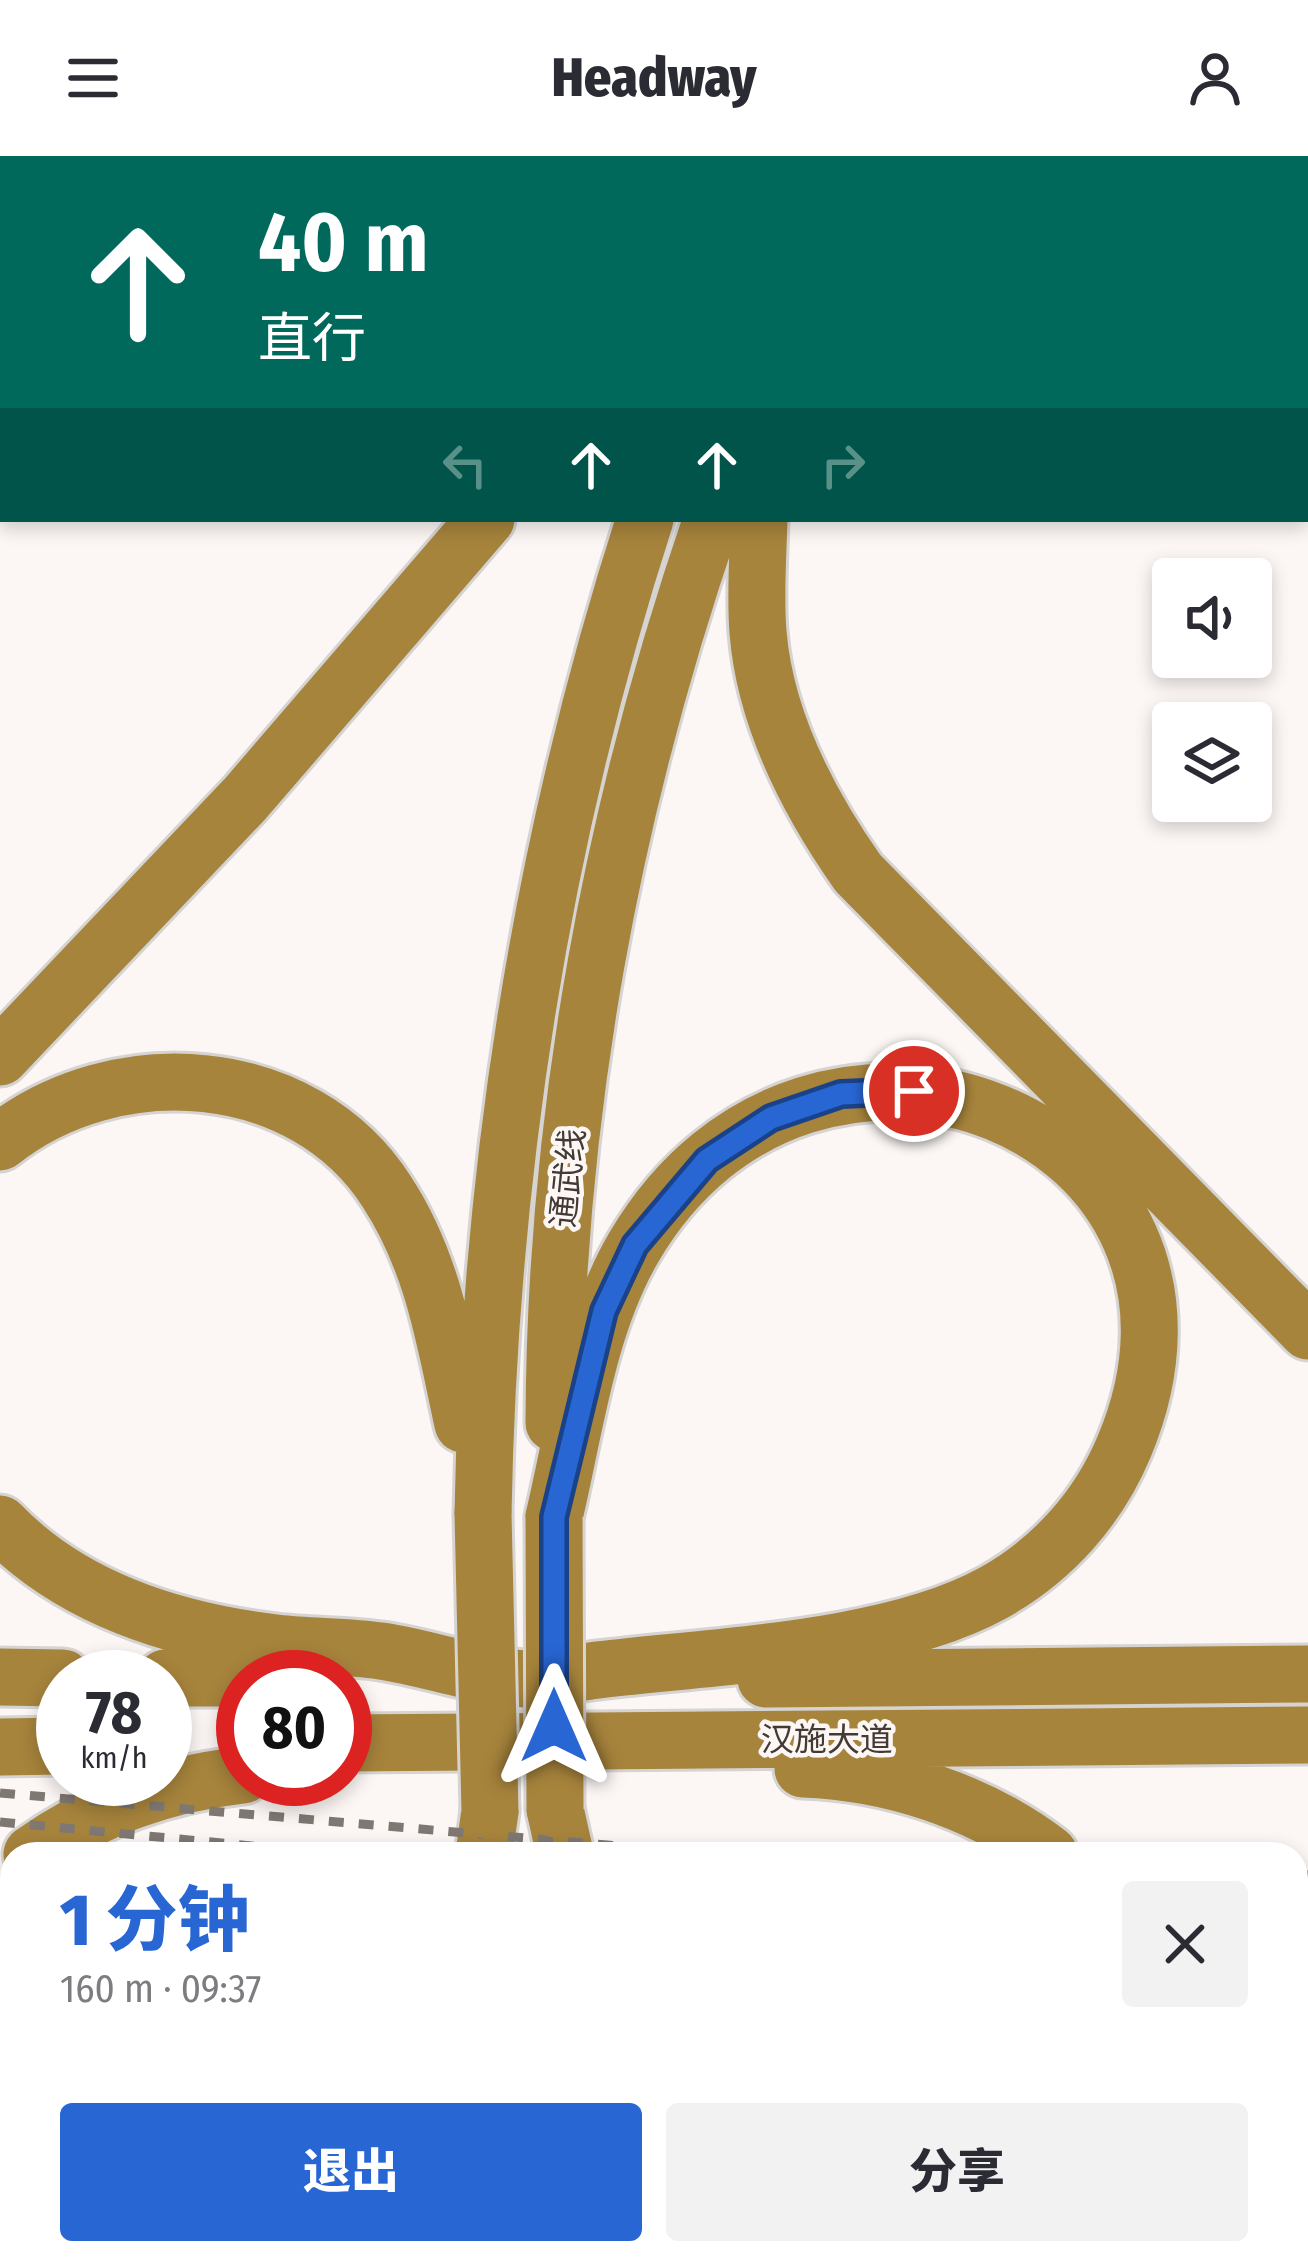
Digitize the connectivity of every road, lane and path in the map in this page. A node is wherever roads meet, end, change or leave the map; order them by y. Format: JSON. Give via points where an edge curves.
{"nodes":[{"id":1,"x":483,"y":522,"type":"edge"},
{"id":2,"x":644,"y":522,"type":"edge"},
{"id":3,"x":711,"y":522,"type":"edge"},
{"id":4,"x":759,"y":522,"type":"edge"},
{"id":5,"x":0,"y":1057,"type":"edge"},
{"id":6,"x":0,"y":1142,"type":"edge"},
{"id":7,"x":1308,"y":1331,"type":"edge"},
{"id":8,"x":483,"y":1514,"type":"junction"},
{"id":9,"x":554,"y":1517,"type":"junction"},
{"id":10,"x":0,"y":1524,"type":"edge"},
{"id":11,"x":1308,"y":1674,"type":"edge"},
{"id":12,"x":0,"y":1677,"type":"edge"},
{"id":13,"x":36,"y":1678,"type":"edge"},
{"id":14,"x":372,"y":1679,"type":"edge"},
{"id":15,"x":528,"y":1679,"type":"junction"},
{"id":16,"x":1308,"y":1735,"type":"edge"},
{"id":17,"x":521,"y":1741,"type":"junction"},
{"id":18,"x":372,"y":1743,"type":"edge"},
{"id":19,"x":36,"y":1746,"type":"edge"},
{"id":20,"x":0,"y":1747,"type":"edge"},
{"id":21,"x":372,"y":1759,"type":"edge"},
{"id":22,"x":216,"y":1779,"type":"edge"},
{"id":23,"x":558,"y":1839,"type":"edge"},
{"id":24,"x":488,"y":1840,"type":"edge"},
{"id":25,"x":51,"y":1842,"type":"edge"},
{"id":26,"x":1029,"y":1842,"type":"edge"}],
"edges":[{"from":1,"to":5,"type":"highway","via":[[245,800]]},
{"from":2,"to":8,"type":"highway","name":"通武线","via":[[565,811],[520,1043],[491,1300]]},
{"from":3,"to":9,"type":"highway","name":"通武线","via":[[633,787],[587,1017],[560,1255]]},
{"from":4,"to":7,"type":"highway","via":[[764,671],[787,748],[830,833],[858,873]]},
{"from":6,"to":8,"type":"highway","via":[[65,1101],[171,1081],[258,1096],[334,1134],[386,1190],[427,1268]]},
{"from":8,"to":24,"type":"highway","name":"通武线","bridge":true},
{"from":9,"to":15,"type":"highway","via":[[604,1311],[635,1245],[707,1160],[771,1118],[878,1090],[982,1106],[1068,1152],[1124,1232],[1148,1328],[1141,1399],[1098,1497],[1023,1575],[922,1622]]},
{"from":9,"to":23,"type":"highway","name":"通武线","bridge":true},
{"from":10,"to":15,"type":"highway","via":[[87,1591],[129,1608],[217,1633],[377,1650]]},
{"from":11,"to":15,"type":"highway","name":"汉施大道"},
{"from":12,"to":13,"type":"highway"},
{"from":14,"to":15,"type":"highway","name":"汉施大道"},
{"from":16,"to":17,"type":"highway","name":"汉施大道"},
{"from":17,"to":18,"type":"highway","name":"汉施大道"},
{"from":17,"to":21,"type":"highway"},
{"from":17,"to":26,"type":"highway","via":[[859,1774],[975,1810]]},
{"from":19,"to":20,"type":"highway"},
{"from":22,"to":25,"type":"highway","via":[[156,1790]]}]}
